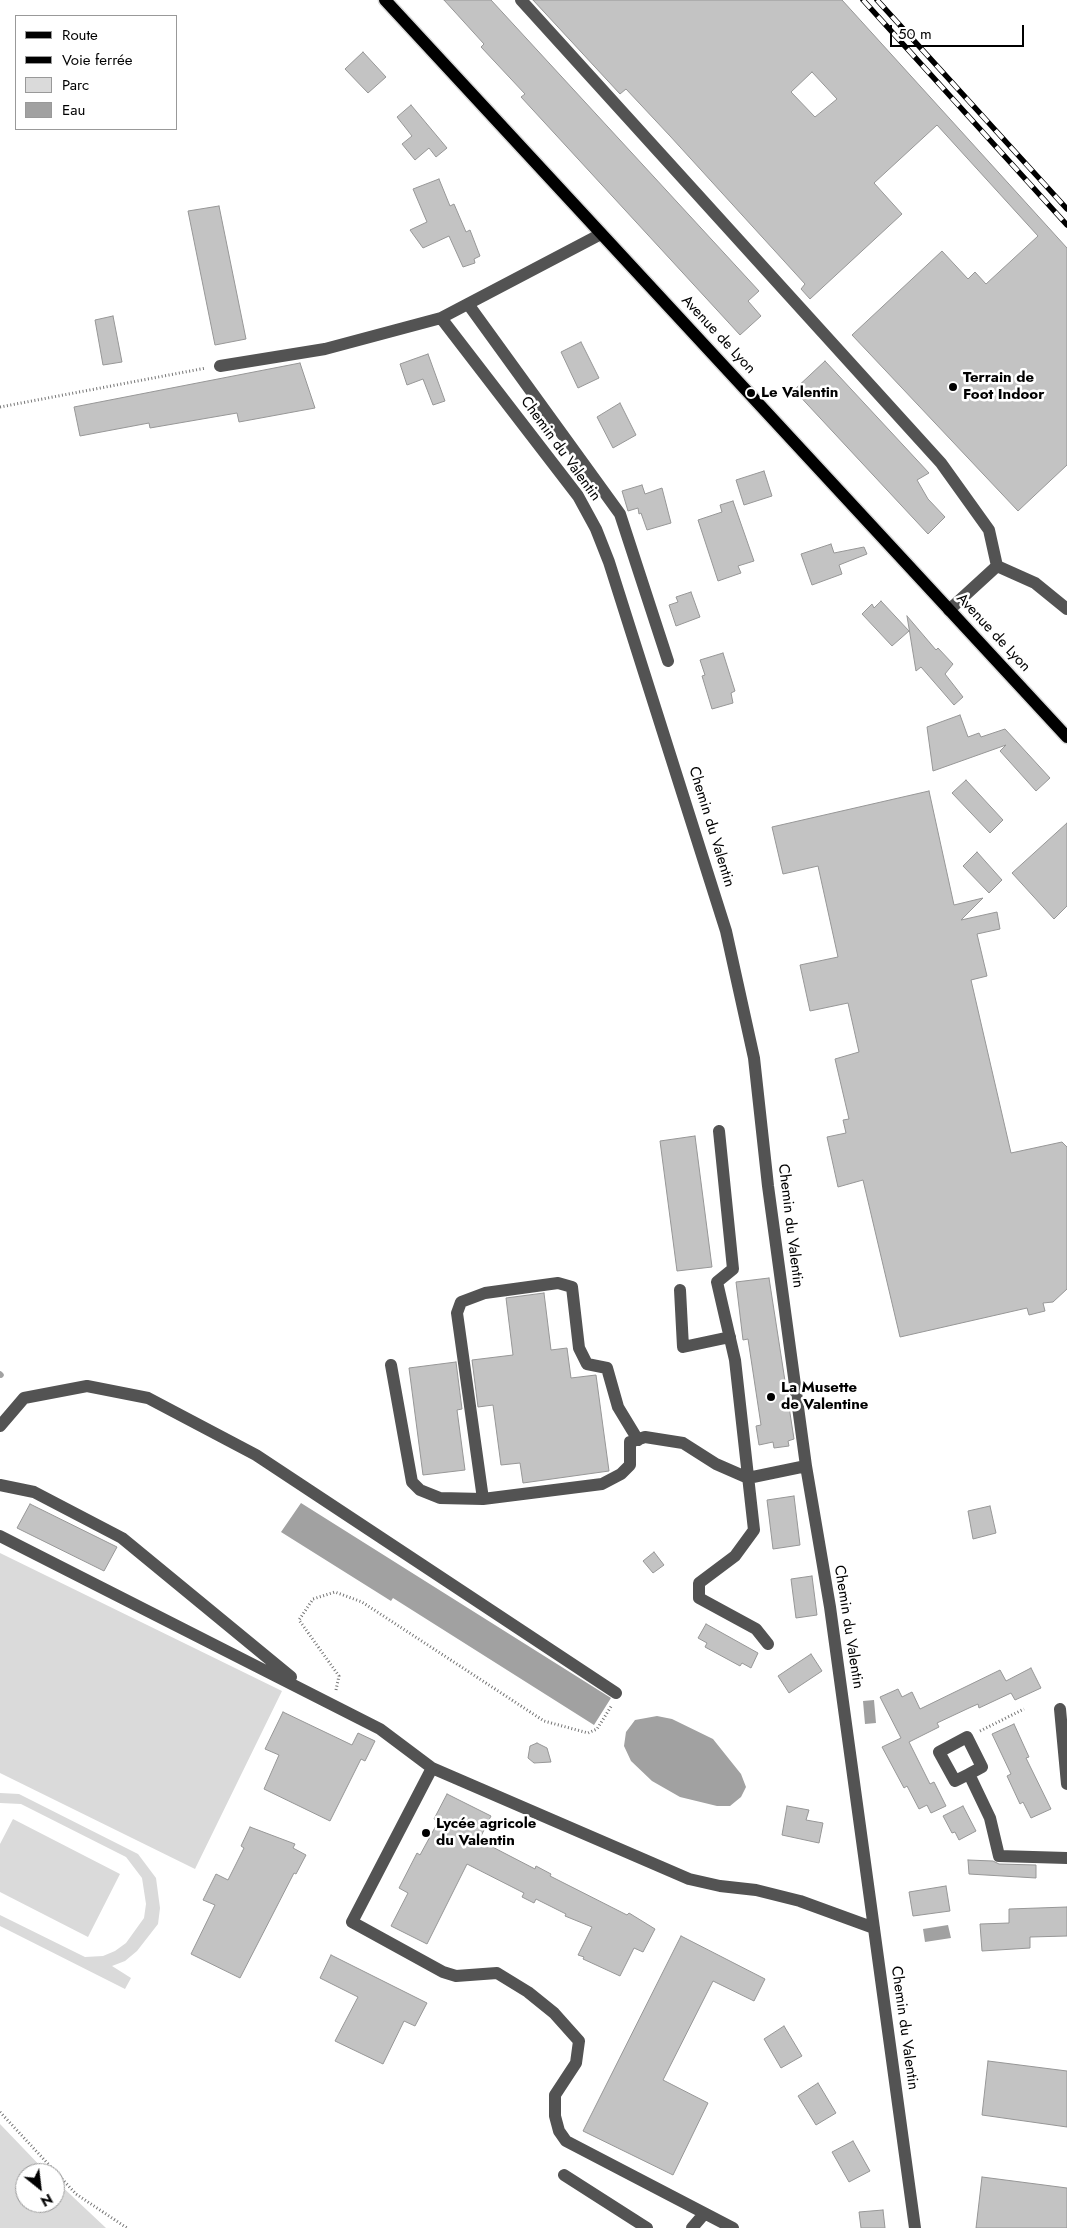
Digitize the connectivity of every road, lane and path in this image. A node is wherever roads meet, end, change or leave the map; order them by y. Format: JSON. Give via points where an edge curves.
{"nodes":[{"id":1,"x":385,"y":0,"type":"edge"},
{"id":2,"x":521,"y":0,"type":"edge"},
{"id":3,"x":601,"y":234,"type":"junction"},
{"id":4,"x":465,"y":306,"type":"junction"},
{"id":5,"x":441,"y":318,"type":"junction"},
{"id":6,"x":220,"y":366,"type":"joint"},
{"id":7,"x":0,"y":406,"type":"edge"},
{"id":8,"x":997,"y":566,"type":"junction"},
{"id":9,"x":1067,"y":609,"type":"edge"},
{"id":10,"x":949,"y":610,"type":"junction"},
{"id":11,"x":668,"y":661,"type":"dead end"},
{"id":12,"x":1067,"y":737,"type":"edge"},
{"id":13,"x":719,"y":1130,"type":"dead end"},
{"id":14,"x":680,"y":1290,"type":"dead end"},
{"id":15,"x":730,"y":1337,"type":"junction"},
{"id":16,"x":391,"y":1365,"type":"dead end"},
{"id":17,"x":0,"y":1426,"type":"edge"},
{"id":18,"x":638,"y":1440,"type":"junction"},
{"id":19,"x":806,"y":1466,"type":"junction"},
{"id":20,"x":748,"y":1478,"type":"junction"},
{"id":21,"x":0,"y":1485,"type":"edge"},
{"id":22,"x":483,"y":1499,"type":"junction"},
{"id":23,"x":0,"y":1536,"type":"edge"},
{"id":24,"x":768,"y":1644,"type":"dead end"},
{"id":25,"x":310,"y":1693,"type":"junction"},
{"id":26,"x":616,"y":1693,"type":"joint"},
{"id":27,"x":333,"y":1705,"type":"junction"},
{"id":28,"x":1024,"y":1709,"type":"dead end"},
{"id":29,"x":1060,"y":1709,"type":"dead end"},
{"id":30,"x":967,"y":1737,"type":"junction"},
{"id":31,"x":432,"y":1768,"type":"junction"},
{"id":32,"x":969,"y":1774,"type":"junction"},
{"id":33,"x":1067,"y":1784,"type":"edge"},
{"id":34,"x":1067,"y":1858,"type":"edge"},
{"id":35,"x":874,"y":1928,"type":"junction"},
{"id":36,"x":0,"y":2112,"type":"edge"},
{"id":37,"x":564,"y":2175,"type":"dead end"},
{"id":38,"x":704,"y":2214,"type":"junction"},
{"id":39,"x":127,"y":2228,"type":"edge"},
{"id":40,"x":647,"y":2228,"type":"edge"},
{"id":41,"x":692,"y":2228,"type":"edge"},
{"id":42,"x":733,"y":2228,"type":"edge"},
{"id":43,"x":915,"y":2228,"type":"edge"}],
"edges":[{"from":1,"to":3,"type":"main road","name":"Avenue de Lyon"},
{"from":2,"to":8,"type":"street","via":[[941,462],[989,530]]},
{"from":3,"to":4,"type":"street"},
{"from":3,"to":10,"type":"main road","name":"Avenue de Lyon"},
{"from":4,"to":5,"type":"street"},
{"from":4,"to":11,"type":"street","via":[[620,514]]},
{"from":5,"to":6,"type":"street","via":[[325,349]]},
{"from":5,"to":19,"type":"street","name":"Chemin du Valentin","via":[[578,496],[596,529],[695,830],[726,931],[754,1058]]},
{"from":6,"to":7,"type":"path"},
{"from":8,"to":9,"type":"street","via":[[1035,583]]},
{"from":8,"to":10,"type":"street"},
{"from":10,"to":12,"type":"main road","name":"Avenue de Lyon"},
{"from":13,"to":15,"type":"street","via":[[733,1269],[717,1282]]},
{"from":14,"to":15,"type":"street","via":[[683,1347]]},
{"from":15,"to":20,"type":"street"},
{"from":16,"to":22,"type":"street","via":[[412,1482],[420,1490],[440,1498]]},
{"from":17,"to":26,"type":"street","via":[[24,1398],[87,1386],[148,1398],[256,1455]]},
{"from":18,"to":20,"type":"street","via":[[645,1437],[683,1443],[716,1464]]},
{"from":18,"to":22,"type":"street","via":[[630,1442],[630,1466],[602,1484]]},
{"from":18,"to":22,"type":"street","via":[[618,1407],[607,1368],[587,1364],[579,1348],[572,1287],[558,1283],[485,1294],[462,1302],[457,1313]]},
{"from":19,"to":20,"type":"street"},
{"from":19,"to":35,"type":"street","name":"Chemin du Valentin","via":[[830,1607]]},
{"from":20,"to":24,"type":"street","via":[[754,1530],[735,1556],[699,1583],[699,1598],[756,1629]]},
{"from":21,"to":25,"type":"street","via":[[34,1492],[122,1538]]},
{"from":23,"to":25,"type":"street"},
{"from":25,"to":27,"type":"street"},
{"from":26,"to":27,"type":"path","via":[[614,1704],[593,1731],[588,1733],[544,1722],[362,1602],[335,1592],[313,1599],[299,1620],[339,1676]]},
{"from":27,"to":31,"type":"street","via":[[380,1729]]},
{"from":28,"to":30,"type":"path"},
{"from":29,"to":33,"type":"street"},
{"from":30,"to":32,"type":"street","via":[[982,1767]]},
{"from":30,"to":32,"type":"street","via":[[939,1752],[955,1781]]},
{"from":31,"to":35,"type":"street","via":[[688,1879],[800,1901]]},
{"from":31,"to":38,"type":"street","via":[[352,1922],[442,1972],[456,1976],[498,1973],[554,2013],[579,2040],[576,2063],[555,2095],[554,2116],[566,2141]]},
{"from":32,"to":34,"type":"street","via":[[990,1818],[1000,1856]]},
{"from":35,"to":43,"type":"street","name":"Chemin du Valentin"},
{"from":36,"to":39,"type":"path","via":[[76,2194]]},
{"from":37,"to":40,"type":"street"},
{"from":38,"to":41,"type":"street"},
{"from":38,"to":42,"type":"street"}]}
